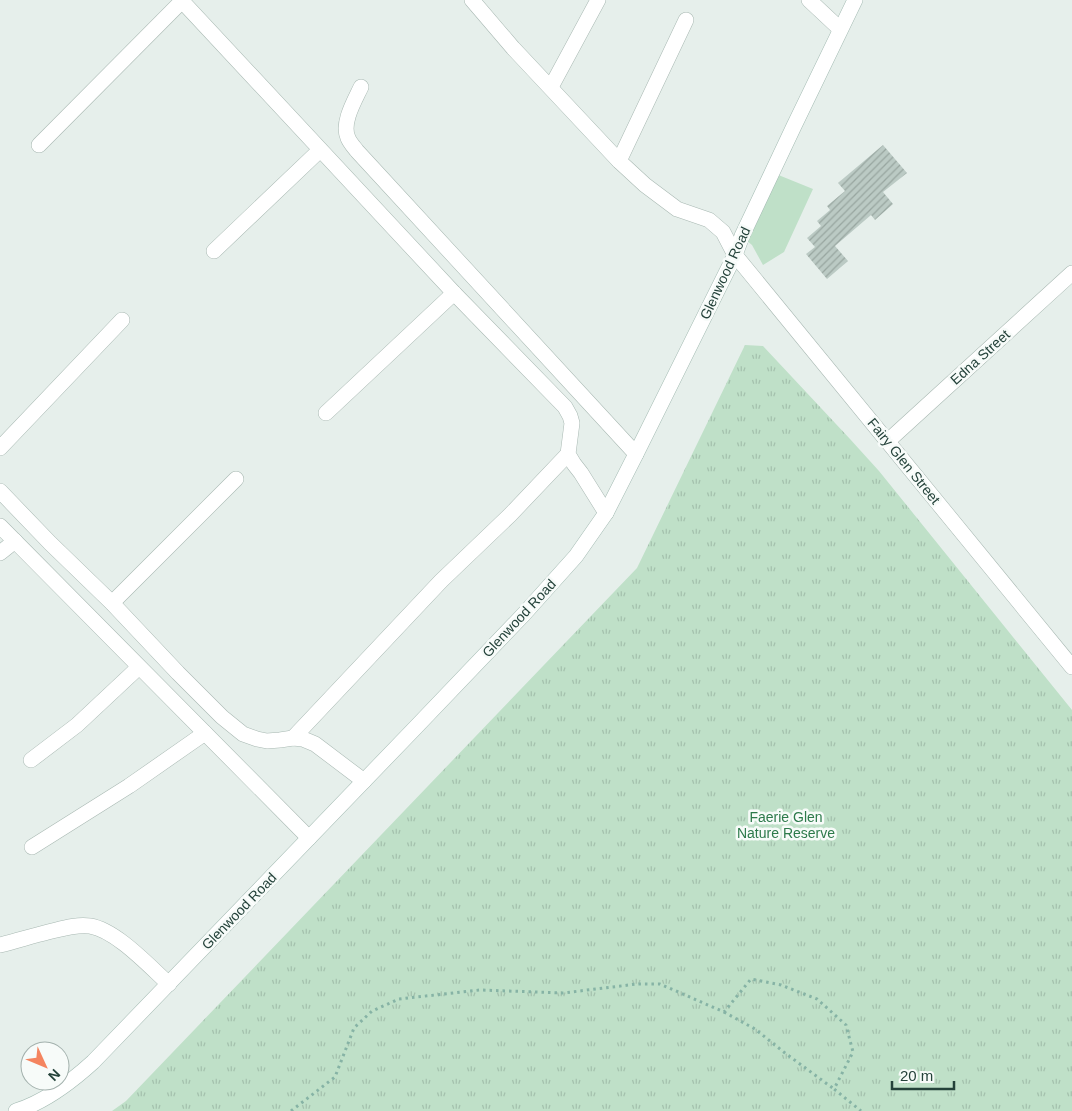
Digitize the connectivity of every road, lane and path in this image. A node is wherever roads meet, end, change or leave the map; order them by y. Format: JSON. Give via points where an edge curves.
{"nodes":[{"id":1,"x":182,"y":0,"type":"edge"},
{"id":2,"x":472,"y":0,"type":"edge"},
{"id":3,"x":598,"y":0,"type":"edge"},
{"id":4,"x":809,"y":0,"type":"edge"},
{"id":5,"x":855,"y":0,"type":"edge"},
{"id":6,"x":686,"y":20,"type":"dead end"},
{"id":7,"x":840,"y":29,"type":"junction"},
{"id":8,"x":361,"y":87,"type":"dead end"},
{"id":9,"x":551,"y":87,"type":"junction"},
{"id":10,"x":39,"y":145,"type":"dead end"},
{"id":11,"x":320,"y":150,"type":"junction"},
{"id":12,"x":619,"y":160,"type":"junction"},
{"id":13,"x":214,"y":251,"type":"dead end"},
{"id":14,"x":735,"y":254,"type":"junction"},
{"id":15,"x":1072,"y":273,"type":"edge"},
{"id":16,"x":454,"y":293,"type":"junction"},
{"id":17,"x":122,"y":320,"type":"dead end"},
{"id":18,"x":326,"y":413,"type":"dead end"},
{"id":19,"x":888,"y":441,"type":"junction"},
{"id":20,"x":0,"y":448,"type":"edge"},
{"id":21,"x":568,"y":454,"type":"junction"},
{"id":22,"x":636,"y":454,"type":"junction"},
{"id":23,"x":236,"y":479,"type":"dead end"},
{"id":24,"x":0,"y":491,"type":"edge"},
{"id":25,"x":606,"y":513,"type":"junction"},
{"id":26,"x":0,"y":526,"type":"edge"},
{"id":27,"x":15,"y":541,"type":"junction"},
{"id":28,"x":0,"y":553,"type":"edge"},
{"id":29,"x":112,"y":603,"type":"junction"},
{"id":30,"x":140,"y":667,"type":"junction"},
{"id":31,"x":1072,"y":667,"type":"edge"},
{"id":32,"x":205,"y":733,"type":"junction"},
{"id":33,"x":293,"y":738,"type":"junction"},
{"id":34,"x":31,"y":760,"type":"dead end"},
{"id":35,"x":364,"y":781,"type":"junction"},
{"id":36,"x":310,"y":838,"type":"junction"},
{"id":37,"x":32,"y":846,"type":"dead end"},
{"id":38,"x":0,"y":945,"type":"edge"},
{"id":39,"x":169,"y":984,"type":"junction"},
{"id":40,"x":724,"y":1012,"type":"junction"},
{"id":41,"x":834,"y":1089,"type":"junction"},
{"id":42,"x":16,"y":1111,"type":"edge"},
{"id":43,"x":291,"y":1111,"type":"edge"},
{"id":44,"x":861,"y":1111,"type":"edge"}],
"edges":[{"from":1,"to":10,"type":"street"},
{"from":1,"to":11,"type":"street"},
{"from":2,"to":9,"type":"street","name":"Fairy Glen Street"},
{"from":3,"to":9,"type":"street"},
{"from":4,"to":7,"type":"street"},
{"from":5,"to":7,"type":"street","name":"Glenwood Road"},
{"from":6,"to":12,"type":"street"},
{"from":7,"to":14,"type":"street","name":"Glenwood Road"},
{"from":8,"to":22,"type":"street","via":[[351,107],[346,131],[348,139]]},
{"from":9,"to":12,"type":"street","name":"Fairy Glen Street"},
{"from":11,"to":13,"type":"street"},
{"from":11,"to":16,"type":"street"},
{"from":12,"to":14,"type":"street","name":"Fairy Glen Street","via":[[677,209],[709,220],[723,232]]},
{"from":14,"to":19,"type":"street","name":"Fairy Glen Street"},
{"from":14,"to":22,"type":"street","name":"Glenwood Road"},
{"from":15,"to":19,"type":"street","name":"Edna Street"},
{"from":16,"to":18,"type":"street"},
{"from":16,"to":21,"type":"street","via":[[565,407],[572,423]]},
{"from":17,"to":20,"type":"street"},
{"from":19,"to":31,"type":"street","name":"Fairy Glen Street"},
{"from":21,"to":25,"type":"street"},
{"from":21,"to":33,"type":"street","via":[[441,581]]},
{"from":22,"to":25,"type":"street","name":"Glenwood Road"},
{"from":23,"to":29,"type":"street"},
{"from":24,"to":29,"type":"street"},
{"from":25,"to":35,"type":"street","name":"Glenwood Road","via":[[564,571]]},
{"from":26,"to":27,"type":"street"},
{"from":27,"to":28,"type":"street"},
{"from":27,"to":30,"type":"street"},
{"from":29,"to":33,"type":"street","via":[[203,698],[243,734],[267,741]]},
{"from":30,"to":32,"type":"street"},
{"from":30,"to":34,"type":"street","via":[[77,725]]},
{"from":32,"to":36,"type":"street"},
{"from":32,"to":37,"type":"street","via":[[129,786]]},
{"from":33,"to":35,"type":"street","via":[[315,744]]},
{"from":35,"to":36,"type":"street","name":"Glenwood Road"},
{"from":36,"to":39,"type":"street","name":"Glenwood Road"},
{"from":38,"to":39,"type":"street","via":[[79,925],[94,927],[122,941]]},
{"from":39,"to":42,"type":"street","name":"Glenwood Road","via":[[84,1071],[40,1101]]},
{"from":40,"to":41,"type":"path","via":[[755,1029]]},
{"from":40,"to":41,"type":"path","via":[[751,979],[781,985],[817,999],[846,1025],[853,1052]]},
{"from":40,"to":43,"type":"path","via":[[660,984],[563,992],[480,990],[399,999],[372,1011],[354,1028],[335,1077]]},
{"from":41,"to":44,"type":"path"}]}
